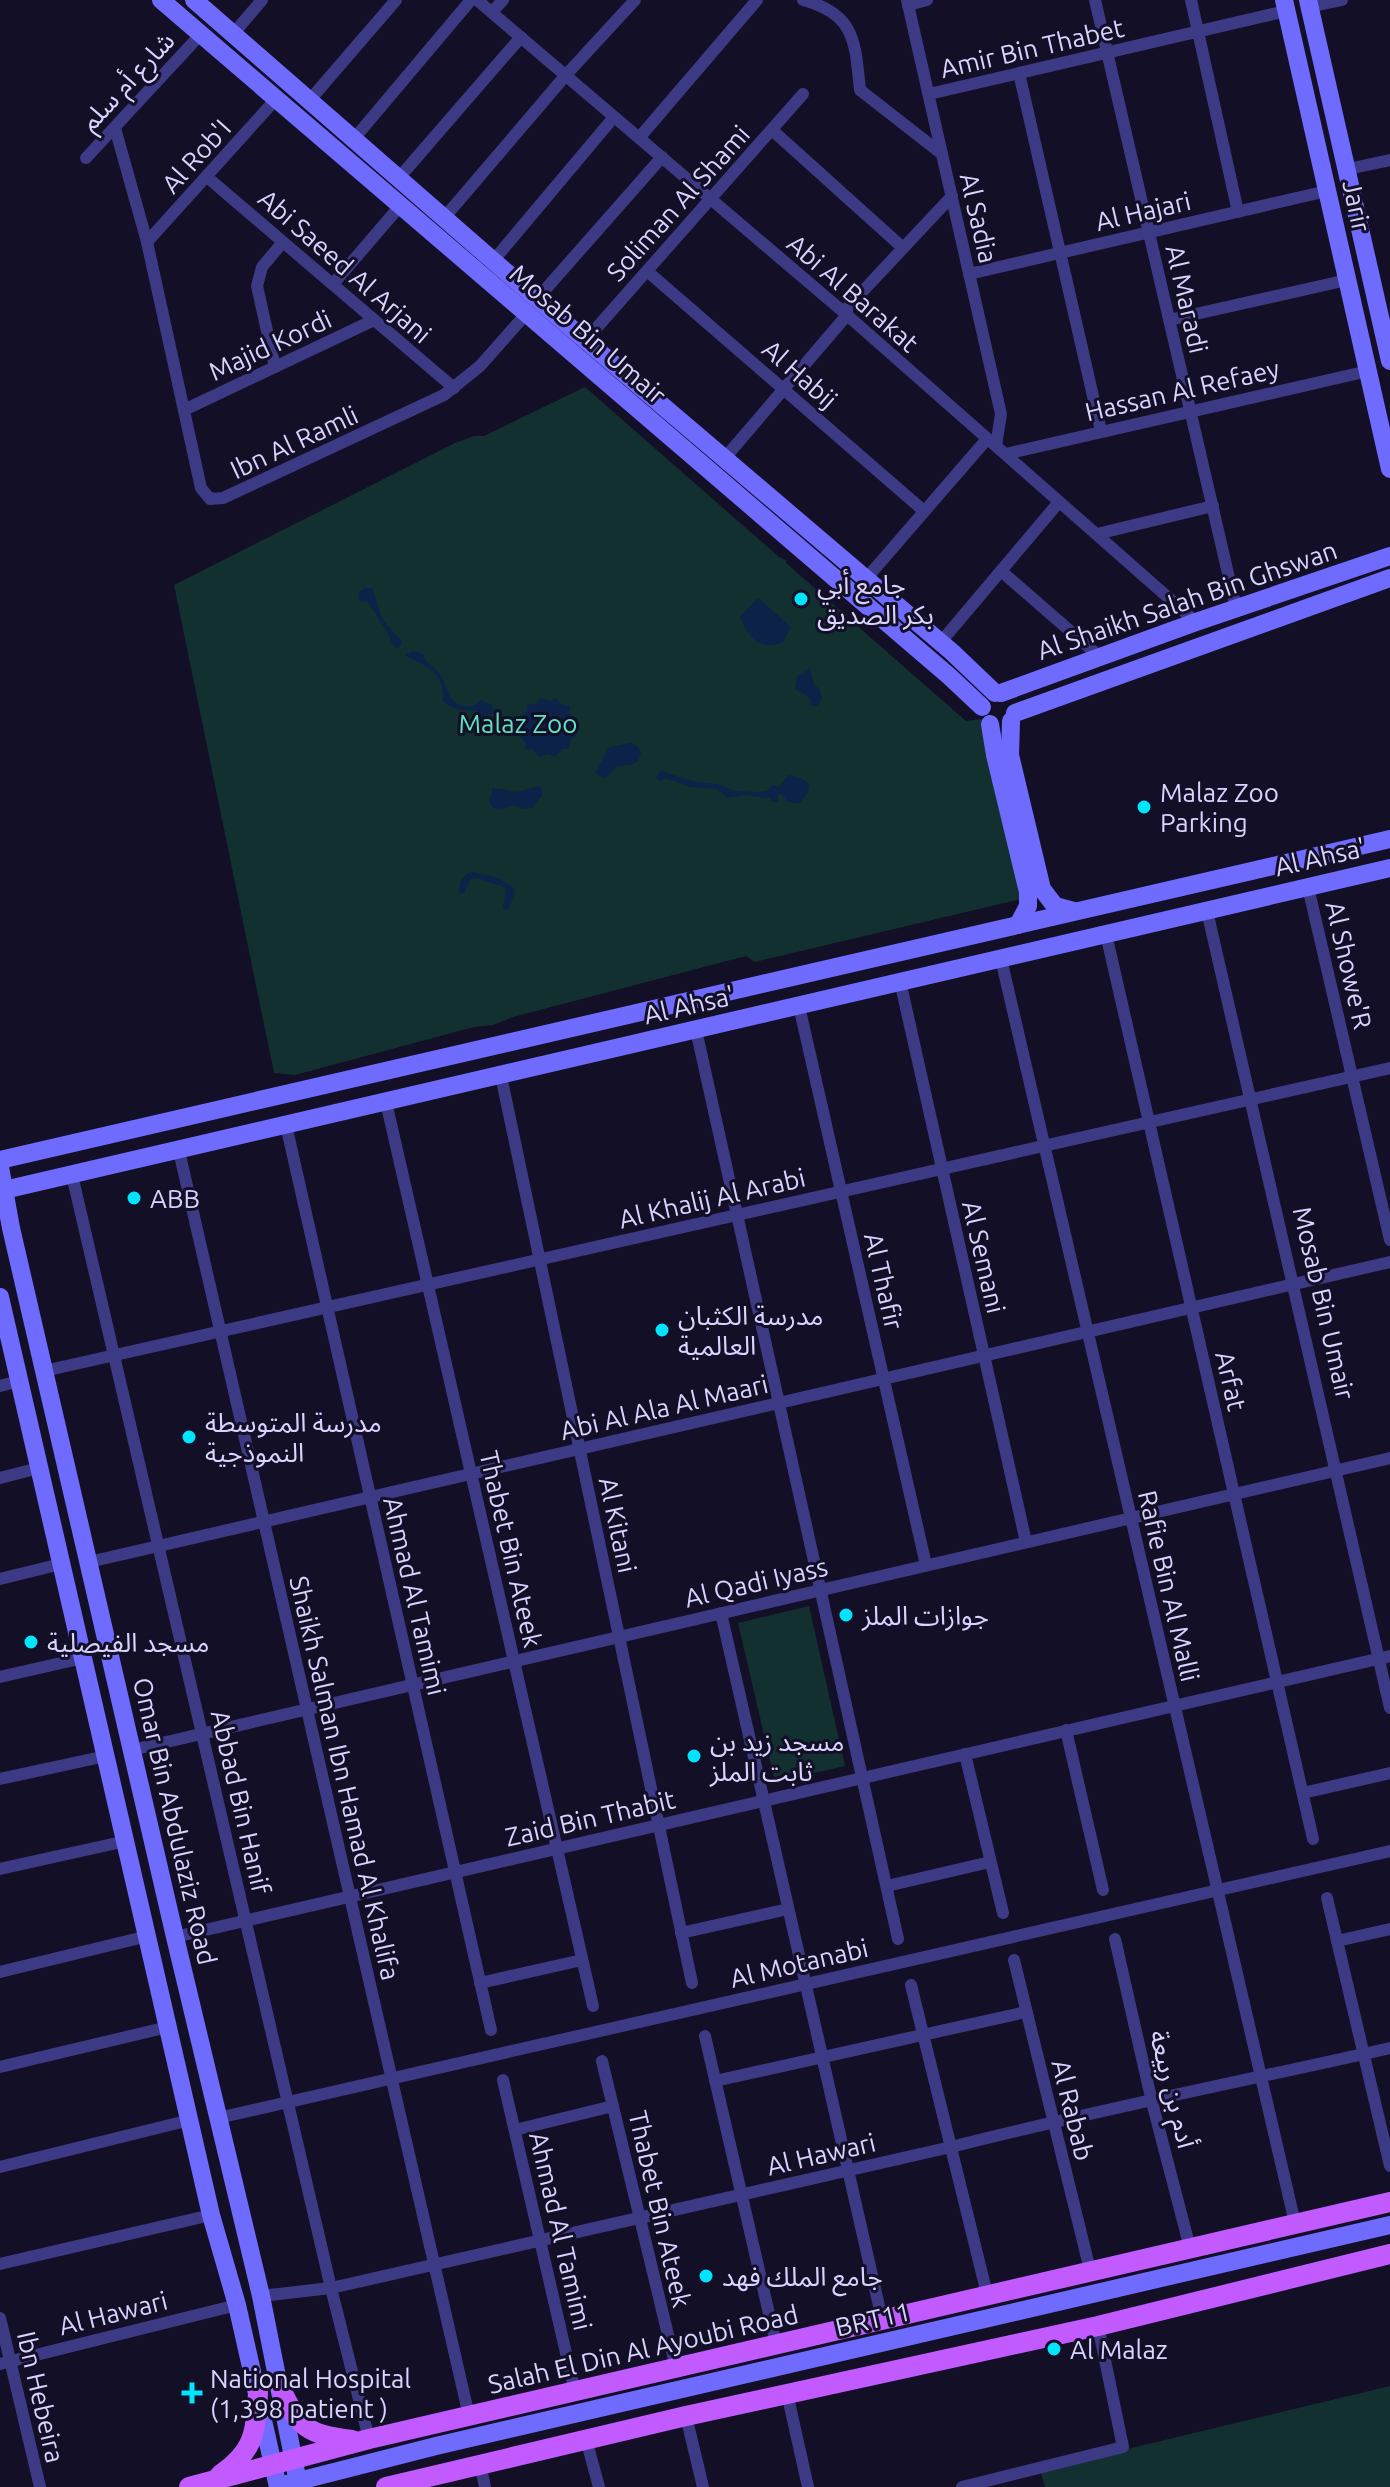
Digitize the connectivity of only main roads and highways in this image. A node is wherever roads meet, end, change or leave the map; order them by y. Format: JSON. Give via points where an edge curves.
{"nodes":[{"id":1,"x":161,"y":0,"type":"edge"},
{"id":2,"x":194,"y":0,"type":"edge"},
{"id":3,"x":1308,"y":4,"type":"edge"},
{"id":4,"x":1285,"y":6,"type":"edge"},
{"id":5,"x":444,"y":218,"type":"junction"},
{"id":6,"x":432,"y":234,"type":"junction"},
{"id":7,"x":531,"y":307,"type":"junction"},
{"id":8,"x":1386,"y":326,"type":"edge"},
{"id":9,"x":1390,"y":361,"type":"edge"},
{"id":10,"x":1390,"y":469,"type":"edge"},
{"id":11,"x":1390,"y":556,"type":"edge"},
{"id":12,"x":1390,"y":578,"type":"edge"},
{"id":13,"x":1256,"y":601,"type":"junction"},
{"id":14,"x":1234,"y":609,"type":"junction"},
{"id":15,"x":1264,"y":623,"type":"junction"},
{"id":16,"x":1244,"y":630,"type":"junction"},
{"id":17,"x":993,"y":698,"type":"junction"},
{"id":18,"x":1013,"y":717,"type":"junction"},
{"id":19,"x":990,"y":724,"type":"junction"},
{"id":20,"x":1390,"y":839,"type":"edge"},
{"id":21,"x":1390,"y":868,"type":"edge"},
{"id":22,"x":1035,"y":890,"type":"junction"},
{"id":23,"x":1077,"y":912,"type":"junction"},
{"id":24,"x":1018,"y":925,"type":"junction"},
{"id":25,"x":28,"y":1155,"type":"junction"},
{"id":26,"x":0,"y":1160,"type":"edge"},
{"id":27,"x":0,"y":1167,"type":"edge"},
{"id":28,"x":30,"y":1184,"type":"junction"},
{"id":29,"x":2,"y":1191,"type":"edge"},
{"id":30,"x":0,"y":1210,"type":"edge"},
{"id":31,"x":11,"y":1228,"type":"junction"},
{"id":32,"x":0,"y":1297,"type":"edge"},
{"id":33,"x":1390,"y":2202,"type":"edge"},
{"id":34,"x":1390,"y":2225,"type":"edge"},
{"id":35,"x":1390,"y":2254,"type":"edge"},
{"id":36,"x":281,"y":2389,"type":"junction"},
{"id":37,"x":258,"y":2393,"type":"junction"},
{"id":38,"x":364,"y":2440,"type":"junction"},
{"id":39,"x":284,"y":2463,"type":"junction"},
{"id":40,"x":211,"y":2482,"type":"junction"},
{"id":41,"x":299,"y":2484,"type":"edge"},
{"id":42,"x":189,"y":2487,"type":"edge"},
{"id":43,"x":277,"y":2487,"type":"edge"},
{"id":44,"x":386,"y":2487,"type":"edge"}],
"edges":[{"from":1,"to":6,"type":"main road","name":"Mosab Bin Umair"},
{"from":2,"to":5,"type":"main road","name":"Mosab Bin Umair"},
{"from":3,"to":8,"type":"main road","name":"Jarir"},
{"from":4,"to":10,"type":"main road","name":"Jarir"},
{"from":5,"to":6,"type":"main road"},
{"from":5,"to":7,"type":"main road","name":"Mosab Bin Umair","via":[[493,261]]},
{"from":6,"to":7,"type":"main road","name":"Mosab Bin Umair"},
{"from":7,"to":17,"type":"main road","name":"Mosab Bin Umair","via":[[585,341],[940,643]]},
{"from":7,"to":17,"type":"main road","name":"Mosab Bin Umair","via":[[949,676]]},
{"from":8,"to":9,"type":"main road","name":"Jarir"},
{"from":11,"to":13,"type":"main road","name":"Al Shaikh Salah Bin Ghswan"},
{"from":12,"to":15,"type":"main road","name":"Al Shaikh Salah Bin Ghswan"},
{"from":13,"to":14,"type":"main road","name":"Al Shaikh Salah Bin Ghswan"},
{"from":13,"to":15,"type":"main road","via":[[1251,616]]},
{"from":14,"to":16,"type":"main road","via":[[1245,614]]},
{"from":14,"to":17,"type":"main road","name":"Al Shaikh Salah Bin Ghswan"},
{"from":15,"to":16,"type":"main road","name":"Al Shaikh Salah Bin Ghswan"},
{"from":16,"to":18,"type":"main road","name":"Al Shaikh Salah Bin Ghswan"},
{"from":17,"to":18,"type":"main road","name":"Mosab Bin Umair","via":[[1013,703]]},
{"from":17,"to":19,"type":"main road","name":"Mosab Bin Umair","via":[[983,717]]},
{"from":18,"to":19,"type":"main road","via":[[999,727]]},
{"from":18,"to":22,"type":"main road","via":[[1010,755]]},
{"from":19,"to":22,"type":"main road","name":"Mosab Bin Umair"},
{"from":20,"to":23,"type":"main road","name":"Al Ahsa'"},
{"from":21,"to":28,"type":"main road","name":"Al Ahsa'"},
{"from":22,"to":23,"type":"main road","via":[[1055,906]]},
{"from":22,"to":24,"type":"main road"},
{"from":23,"to":24,"type":"main road","name":"Al Ahsa'"},
{"from":24,"to":25,"type":"main road","name":"Al Ahsa'"},
{"from":25,"to":26,"type":"main road","name":"Al Ahsa'"},
{"from":25,"to":28,"type":"main road","via":[[16,1167],[21,1181]]},
{"from":27,"to":29,"type":"main road","name":"Omar Bin Abdulaziz Road"},
{"from":28,"to":29,"type":"main road","name":"Al Ahsa'"},
{"from":29,"to":31,"type":"main road","name":"Omar Bin Abdulaziz Road"},
{"from":30,"to":31,"type":"main road"},
{"from":31,"to":36,"type":"main road","name":"Omar Bin Abdulaziz Road"},
{"from":32,"to":37,"type":"main road","name":"Omar Bin Abdulaziz Road","via":[[211,2215]]},
{"from":33,"to":38,"type":"main road","name":"Salah El Din Al Ayoubi Road"},
{"from":34,"to":41,"type":"main road","name":"BRT11","via":[[451,2443]]},
{"from":35,"to":44,"type":"main road","via":[[1098,2326]]},
{"from":36,"to":38,"type":"main road","via":[[304,2426],[325,2436]]},
{"from":36,"to":39,"type":"main road","name":"Omar Bin Abdulaziz Road"},
{"from":37,"to":39,"type":"main road","name":"Omar Bin Abdulaziz Road"},
{"from":37,"to":40,"type":"main road","via":[[249,2448]]},
{"from":38,"to":39,"type":"main road","name":"Salah El Din Al Ayoubi Road"},
{"from":39,"to":40,"type":"main road","name":"Salah El Din Al Ayoubi Road"},
{"from":39,"to":41,"type":"main road","name":"Omar Bin Abdulaziz Road"},
{"from":39,"to":43,"type":"main road","name":"Omar Bin Abdulaziz Road"},
{"from":40,"to":42,"type":"main road","name":"Salah El Din Al Ayoubi Road"},
{"from":41,"to":43,"type":"main road","name":"BRT11"}]}
